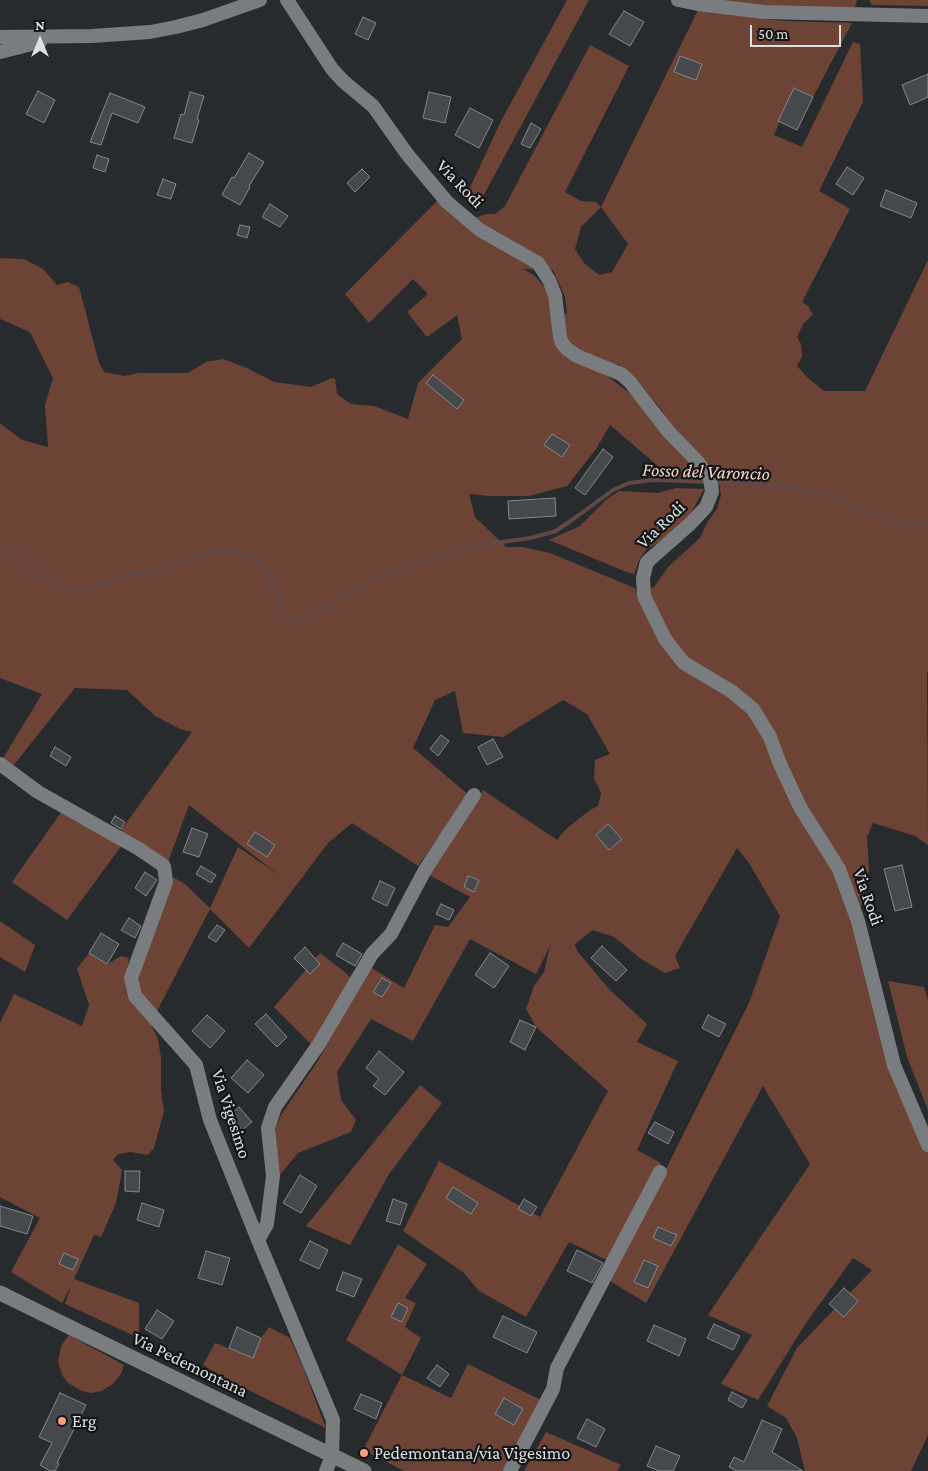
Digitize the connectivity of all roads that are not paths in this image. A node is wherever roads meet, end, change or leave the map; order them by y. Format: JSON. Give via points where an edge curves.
{"nodes":[{"id":1,"x":260,"y":0,"type":"edge"},
{"id":2,"x":287,"y":0,"type":"edge"},
{"id":3,"x":678,"y":0,"type":"edge"},
{"id":4,"x":928,"y":16,"type":"edge"},
{"id":5,"x":0,"y":36,"type":"edge"},
{"id":6,"x":57,"y":37,"type":"junction"},
{"id":7,"x":0,"y":52,"type":"edge"},
{"id":8,"x":0,"y":764,"type":"edge"},
{"id":9,"x":474,"y":795,"type":"dead end"},
{"id":10,"x":928,"y":1145,"type":"edge"},
{"id":11,"x":660,"y":1172,"type":"dead end"},
{"id":12,"x":258,"y":1240,"type":"junction"},
{"id":13,"x":0,"y":1293,"type":"edge"},
{"id":14,"x":332,"y":1456,"type":"junction"},
{"id":15,"x":326,"y":1471,"type":"edge"},
{"id":16,"x":364,"y":1471,"type":"edge"},
{"id":17,"x":510,"y":1471,"type":"edge"}],
"edges":[{"from":1,"to":6,"type":"street","via":[[203,20],[158,31]]},
{"from":2,"to":10,"type":"street","name":"Via Rodi","via":[[332,69],[372,106],[447,202],[480,230],[538,263],[555,296],[560,337],[567,349],[621,374],[630,382],[710,478],[709,501],[647,562],[643,584],[648,605],[665,639],[684,663],[731,691],[753,709],[763,724],[794,795],[839,869],[869,961],[894,1064]]},
{"from":3,"to":4,"type":"street","via":[[764,12]]},
{"from":5,"to":6,"type":"street"},
{"from":6,"to":7,"type":"street"},
{"from":8,"to":12,"type":"street","name":"Via Vigesimo","via":[[38,792],[164,866],[166,882],[131,978],[135,996],[196,1065],[210,1120]]},
{"from":9,"to":12,"type":"street","via":[[425,870],[391,934],[372,954],[319,1044],[275,1107],[268,1128],[274,1176],[267,1224]]},
{"from":11,"to":17,"type":"street","via":[[557,1368],[552,1389]]},
{"from":12,"to":14,"type":"street","name":"Via Vigesimo","via":[[333,1420]]},
{"from":13,"to":14,"type":"street","name":"Via Pedemontana"},
{"from":14,"to":15,"type":"street"},
{"from":14,"to":16,"type":"street","name":"Via Pedemontana"}]}
